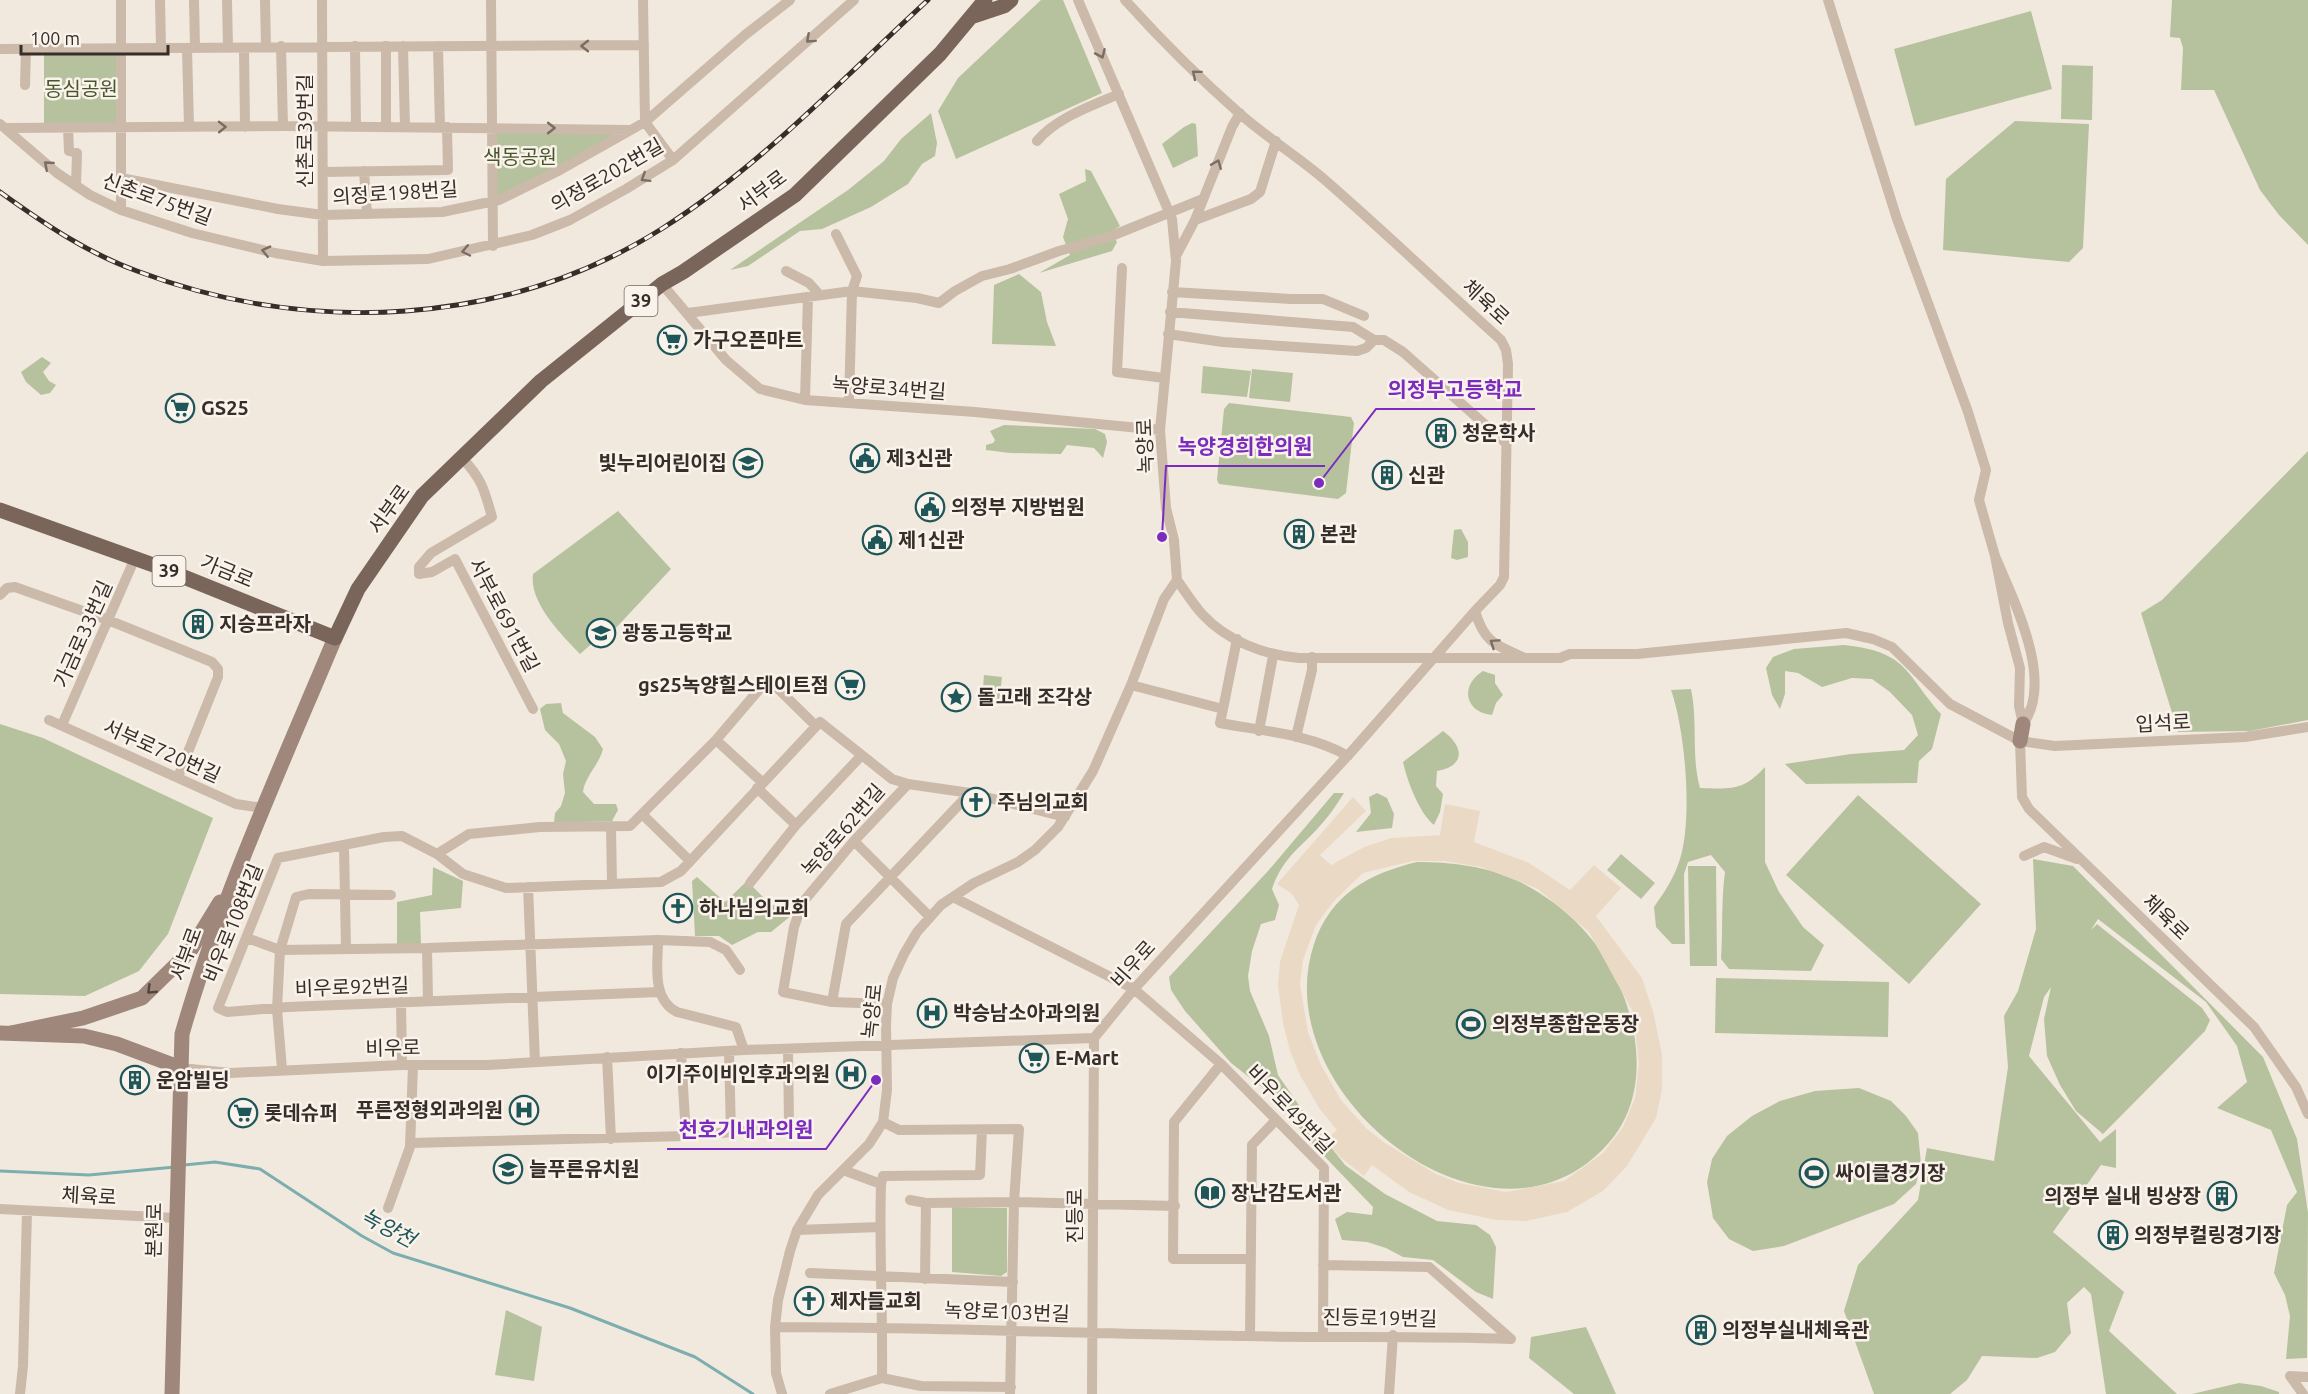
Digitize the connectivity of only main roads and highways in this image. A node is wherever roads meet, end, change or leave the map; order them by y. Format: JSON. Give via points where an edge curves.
{"nodes":[{"id":1,"x":985,"y":0,"type":"edge"},
{"id":2,"x":1011,"y":0,"type":"edge"},
{"id":3,"x":971,"y":17,"type":"junction"},
{"id":4,"x":0,"y":510,"type":"edge"},
{"id":5,"x":335,"y":639,"type":"joint"}],
"edges":[{"from":1,"to":3,"type":"main road","name":"서부로","number":"39"},
{"from":2,"to":3,"type":"main road"},
{"from":3,"to":5,"type":"main road","name":"서부로","number":"39","via":[[940,54],[795,195],[662,284],[541,381],[422,496],[358,589]]},
{"from":4,"to":5,"type":"main road","name":"가금로","number":"39","via":[[135,558]]}]}
